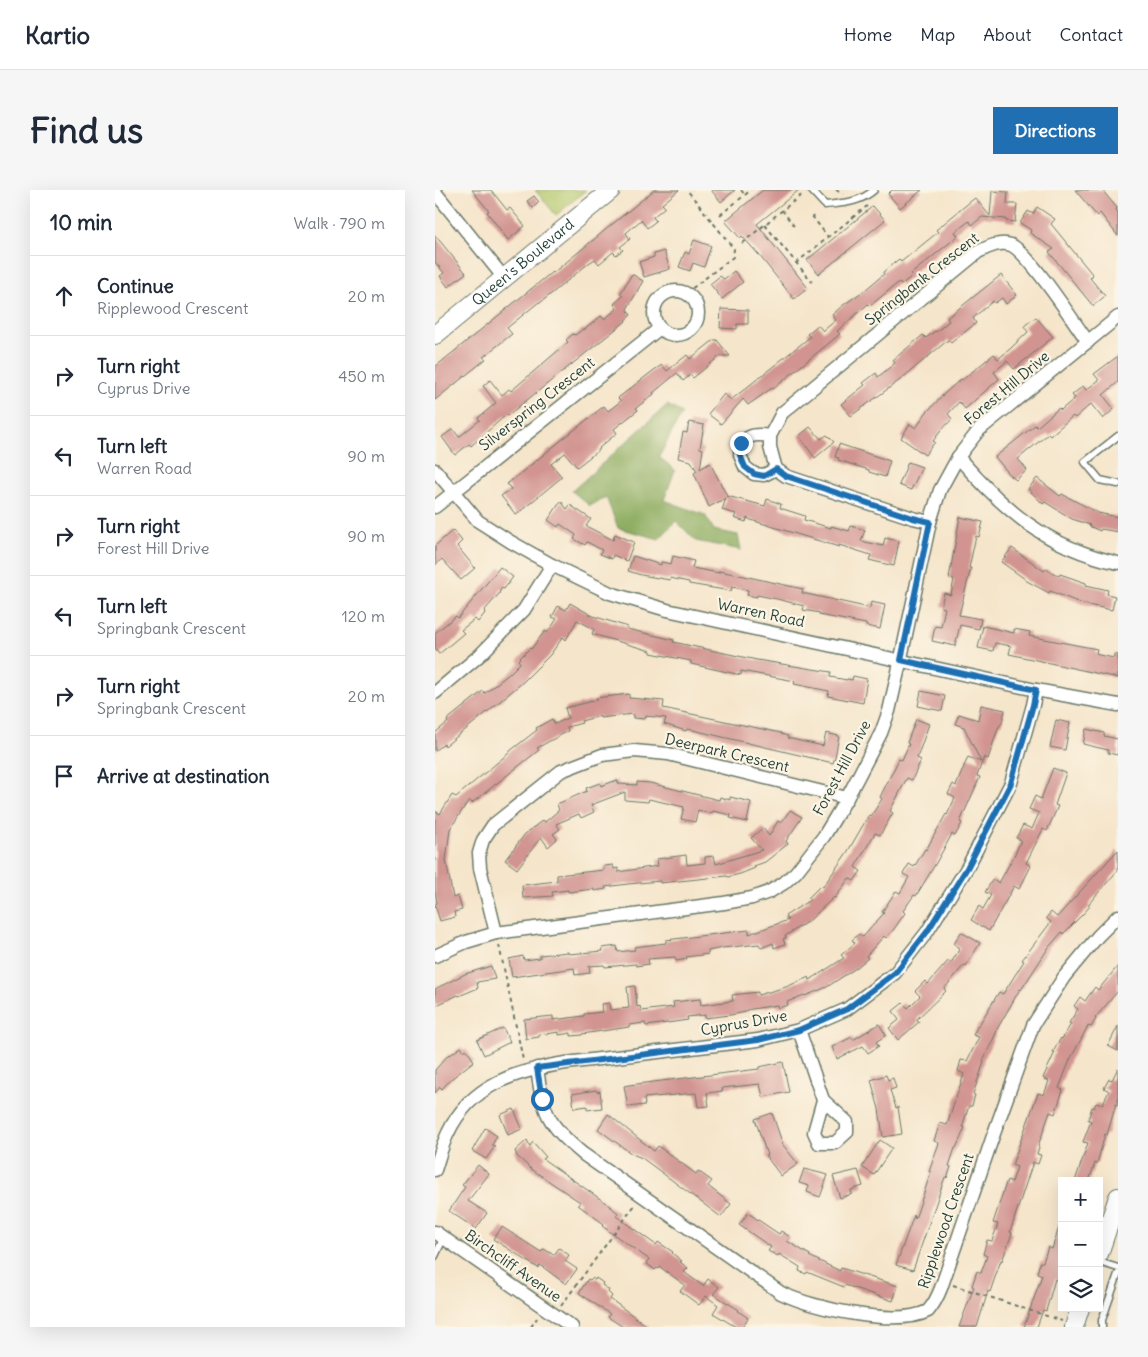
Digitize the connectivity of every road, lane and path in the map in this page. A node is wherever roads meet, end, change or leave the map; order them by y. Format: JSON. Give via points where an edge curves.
{"nodes":[{"id":1,"x":611,"y":190,"type":"edge"},
{"id":2,"x":687,"y":190,"type":"edge"},
{"id":3,"x":741,"y":190,"type":"edge"},
{"id":4,"x":751,"y":190,"type":"edge"},
{"id":5,"x":874,"y":190,"type":"edge"},
{"id":6,"x":435,"y":192,"type":"edge"},
{"id":7,"x":813,"y":192,"type":"edge"},
{"id":8,"x":745,"y":195,"type":"junction"},
{"id":9,"x":871,"y":202,"type":"dead end"},
{"id":10,"x":782,"y":210,"type":"junction"},
{"id":11,"x":720,"y":215,"type":"dead end"},
{"id":12,"x":812,"y":216,"type":"dead end"},
{"id":13,"x":765,"y":224,"type":"junction"},
{"id":14,"x":797,"y":229,"type":"dead end"},
{"id":15,"x":828,"y":237,"type":"junction"},
{"id":16,"x":742,"y":243,"type":"dead end"},
{"id":17,"x":796,"y":263,"type":"junction"},
{"id":18,"x":505,"y":278,"type":"junction"},
{"id":19,"x":812,"y":282,"type":"dead end"},
{"id":20,"x":686,"y":293,"type":"junction"},
{"id":21,"x":1118,"y":317,"type":"edge"},
{"id":22,"x":660,"y":328,"type":"junction"},
{"id":23,"x":435,"y":335,"type":"edge"},
{"id":24,"x":1088,"y":342,"type":"junction"},
{"id":25,"x":770,"y":436,"type":"junction"},
{"id":26,"x":1118,"y":436,"type":"edge"},
{"id":27,"x":958,"y":457,"type":"junction"},
{"id":28,"x":776,"y":469,"type":"junction"},
{"id":29,"x":435,"y":470,"type":"edge"},
{"id":30,"x":1118,"y":484,"type":"edge"},
{"id":31,"x":453,"y":493,"type":"junction"},
{"id":32,"x":435,"y":507,"type":"edge"},
{"id":33,"x":930,"y":522,"type":"junction"},
{"id":34,"x":1118,"y":563,"type":"edge"},
{"id":35,"x":552,"y":565,"type":"junction"},
{"id":36,"x":901,"y":660,"type":"junction"},
{"id":37,"x":1036,"y":690,"type":"junction"},
{"id":38,"x":435,"y":692,"type":"edge"},
{"id":39,"x":1118,"y":705,"type":"edge"},
{"id":40,"x":847,"y":798,"type":"junction"},
{"id":41,"x":1118,"y":916,"type":"edge"},
{"id":42,"x":498,"y":939,"type":"junction"},
{"id":43,"x":435,"y":956,"type":"edge"},
{"id":44,"x":799,"y":1030,"type":"junction"},
{"id":45,"x":523,"y":1062,"type":"dead end"},
{"id":46,"x":537,"y":1068,"type":"junction"},
{"id":47,"x":823,"y":1100,"type":"dead end"},
{"id":48,"x":435,"y":1170,"type":"edge"},
{"id":49,"x":1118,"y":1197,"type":"edge"},
{"id":50,"x":635,"y":1205,"type":"dead end"},
{"id":51,"x":439,"y":1235,"type":"edge"},
{"id":52,"x":1103,"y":1242,"type":"edge"},
{"id":53,"x":435,"y":1256,"type":"edge"},
{"id":54,"x":1103,"y":1263,"type":"edge"},
{"id":55,"x":1118,"y":1268,"type":"edge"},
{"id":56,"x":1118,"y":1274,"type":"edge"},
{"id":57,"x":944,"y":1281,"type":"junction"},
{"id":58,"x":559,"y":1309,"type":"dead end"},
{"id":59,"x":1078,"y":1312,"type":"edge"},
{"id":60,"x":537,"y":1318,"type":"dead end"},
{"id":61,"x":1070,"y":1325,"type":"edge"},
{"id":62,"x":531,"y":1327,"type":"edge"},
{"id":63,"x":572,"y":1327,"type":"edge"},
{"id":64,"x":1102,"y":1327,"type":"edge"}],
"edges":[{"from":1,"to":18,"type":"street","name":"Queen's Boulevard"},
{"from":2,"to":20,"type":"path","via":[[734,249],[733,258]]},
{"from":3,"to":8,"type":"path"},
{"from":4,"to":8,"type":"path"},
{"from":5,"to":7,"type":"lane","via":[[852,203],[825,205]]},
{"from":6,"to":18,"type":"street"},
{"from":7,"to":10,"type":"path","via":[[800,196]]},
{"from":8,"to":11,"type":"path"},
{"from":9,"to":15,"type":"path"},
{"from":10,"to":13,"type":"path"},
{"from":10,"to":14,"type":"path"},
{"from":12,"to":15,"type":"path"},
{"from":13,"to":16,"type":"path"},
{"from":13,"to":17,"type":"path"},
{"from":15,"to":17,"type":"path"},
{"from":17,"to":19,"type":"path"},
{"from":18,"to":23,"type":"street","name":"Queen's Boulevard"},
{"from":20,"to":22,"type":"street","via":[[668,292],[656,302],[654,316]]},
{"from":20,"to":22,"type":"street","via":[[692,298],[697,311],[693,326],[677,334]]},
{"from":21,"to":24,"type":"street","name":"Forest Hill Drive"},
{"from":22,"to":31,"type":"street","name":"Silverspring Crescent"},
{"from":24,"to":25,"type":"street","name":"Springbank Crescent","via":[[1027,258],[1011,245],[994,244],[978,252],[782,412]]},
{"from":24,"to":27,"type":"street","name":"Forest Hill Drive","via":[[979,430]]},
{"from":25,"to":28,"type":"street"},
{"from":25,"to":28,"type":"street","via":[[749,435],[741,443],[740,455],[745,467],[754,474],[764,476]]},
{"from":26,"to":30,"type":"lane","via":[[1085,462],[1100,480]]},
{"from":27,"to":33,"type":"street","name":"Forest Hill Drive","via":[[940,490]]},
{"from":27,"to":34,"type":"street","via":[[1001,503],[1033,529],[1092,557]]},
{"from":28,"to":33,"type":"street","via":[[786,476]]},
{"from":29,"to":31,"type":"street","name":"Warren Road"},
{"from":31,"to":32,"type":"street","name":"Silverspring Crescent"},
{"from":31,"to":35,"type":"street","name":"Warren Road","via":[[478,521]]},
{"from":33,"to":36,"type":"street","name":"Forest Hill Drive"},
{"from":35,"to":36,"type":"street","name":"Warren Road","via":[[610,593],[667,610]]},
{"from":35,"to":38,"type":"street","via":[[524,610],[480,655]]},
{"from":36,"to":37,"type":"street","name":"Warren Road"},
{"from":36,"to":40,"type":"street","name":"Forest Hill Drive","via":[[881,733]]},
{"from":37,"to":39,"type":"street","name":"Warren Road"},
{"from":37,"to":44,"type":"street","name":"Cyprus Drive","via":[[1011,783],[967,868],[927,932],[895,973],[847,1009]]},
{"from":40,"to":42,"type":"street","name":"Forest Hill Drive","via":[[806,861],[784,883],[769,892],[725,903]]},
{"from":40,"to":42,"type":"street","name":"Deerpark Crescent","via":[[667,754],[634,751],[602,755],[561,771],[493,825],[483,840],[479,853],[480,868]]},
{"from":41,"to":57,"type":"street","name":"Ripplewood Crescent","via":[[1064,977],[1033,1025]]},
{"from":42,"to":43,"type":"street","name":"Forest Hill Drive","via":[[466,942]]},
{"from":42,"to":45,"type":"path"},
{"from":44,"to":46,"type":"street","name":"Cyprus Drive","via":[[758,1040]]},
{"from":44,"to":47,"type":"street"},
{"from":46,"to":48,"type":"street","name":"Cyprus Drive","via":[[510,1075],[472,1100],[448,1133]]},
{"from":46,"to":57,"type":"street","name":"Ripplewood Crescent","via":[[546,1114],[566,1140],[781,1292],[812,1308],[880,1326],[905,1324],[928,1312]]},
{"from":49,"to":52,"type":"street"},
{"from":50,"to":58,"type":"path"},
{"from":51,"to":53,"type":"lane"},
{"from":51,"to":63,"type":"street","name":"Birchcliff Avenue"},
{"from":54,"to":55,"type":"lane"},
{"from":56,"to":64,"type":"lane"},
{"from":57,"to":61,"type":"path"},
{"from":59,"to":61,"type":"street"},
{"from":60,"to":62,"type":"path"}]}
